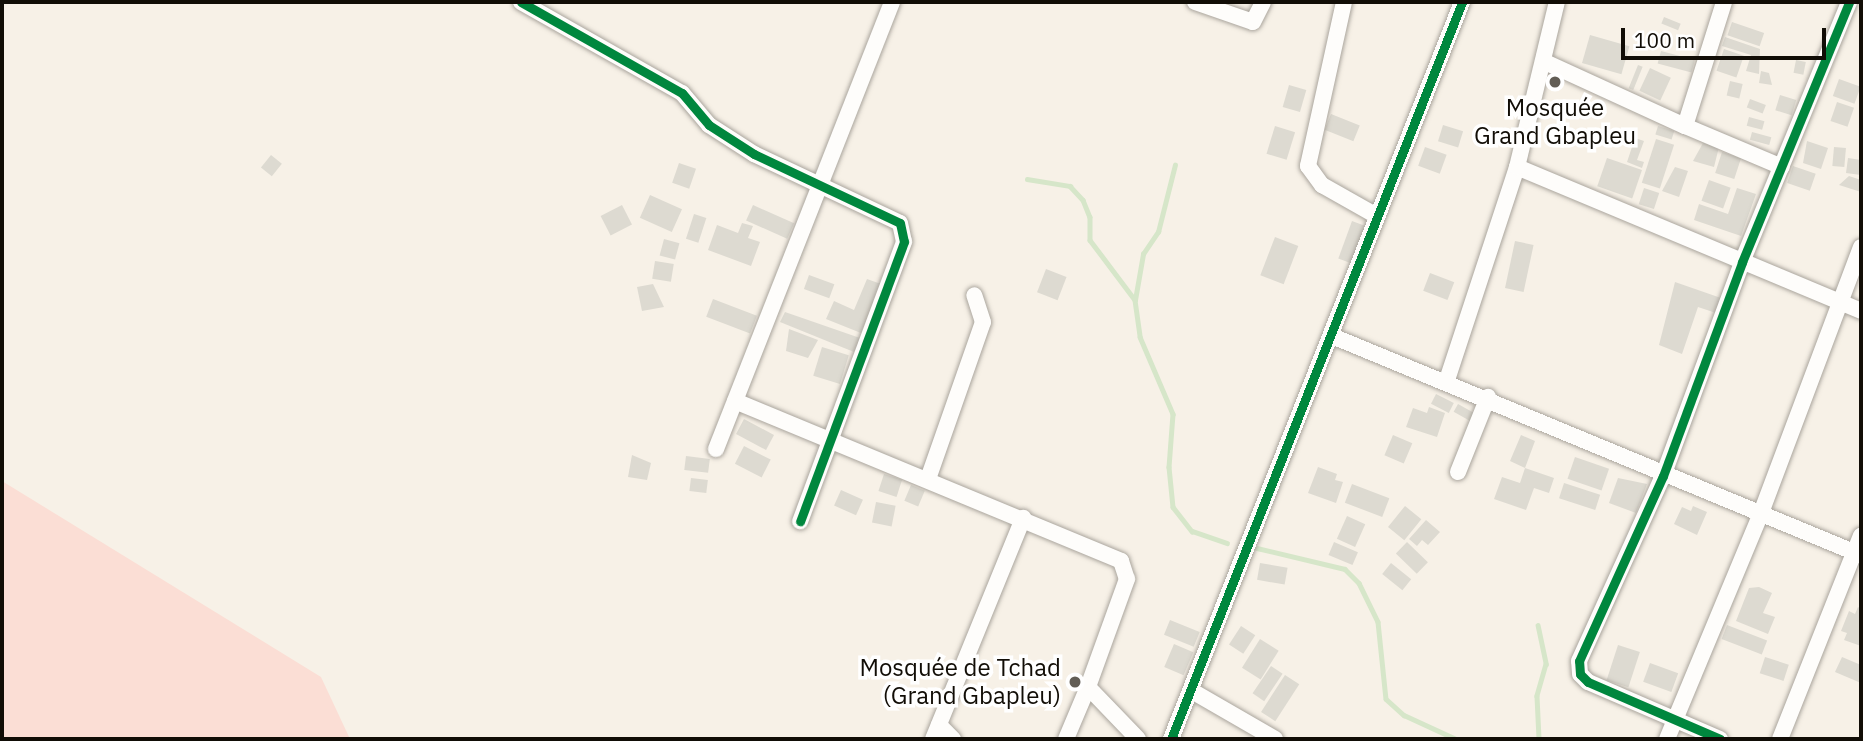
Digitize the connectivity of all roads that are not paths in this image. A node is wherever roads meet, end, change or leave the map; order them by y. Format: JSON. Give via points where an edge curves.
{"nodes":[{"id":1,"x":520,"y":2,"type":"edge"},
{"id":2,"x":892,"y":2,"type":"edge"},
{"id":3,"x":1195,"y":2,"type":"edge"},
{"id":4,"x":1264,"y":2,"type":"edge"},
{"id":5,"x":1343,"y":2,"type":"edge"},
{"id":6,"x":1462,"y":2,"type":"edge"},
{"id":7,"x":1558,"y":2,"type":"edge"},
{"id":8,"x":1724,"y":2,"type":"edge"},
{"id":9,"x":1849,"y":2,"type":"edge"},
{"id":10,"x":1545,"y":62,"type":"junction"},
{"id":11,"x":1685,"y":126,"type":"junction"},
{"id":12,"x":1517,"y":167,"type":"junction"},
{"id":13,"x":1782,"y":167,"type":"junction"},
{"id":14,"x":818,"y":185,"type":"junction"},
{"id":15,"x":1375,"y":215,"type":"junction"},
{"id":16,"x":1861,"y":247,"type":"edge"},
{"id":17,"x":1742,"y":262,"type":"junction"},
{"id":18,"x":974,"y":295,"type":"dead end"},
{"id":19,"x":1839,"y":303,"type":"junction"},
{"id":20,"x":1861,"y":311,"type":"edge"},
{"id":21,"x":1332,"y":336,"type":"junction"},
{"id":22,"x":1447,"y":380,"type":"junction"},
{"id":23,"x":1488,"y":397,"type":"junction"},
{"id":24,"x":735,"y":401,"type":"junction"},
{"id":25,"x":831,"y":440,"type":"junction"},
{"id":26,"x":716,"y":449,"type":"dead end"},
{"id":27,"x":1458,"y":472,"type":"dead end"},
{"id":28,"x":1663,"y":476,"type":"junction"},
{"id":29,"x":928,"y":479,"type":"junction"},
{"id":30,"x":1761,"y":513,"type":"junction"},
{"id":31,"x":1023,"y":518,"type":"junction"},
{"id":32,"x":800,"y":521,"type":"dead end"},
{"id":33,"x":1861,"y":535,"type":"edge"},
{"id":34,"x":1858,"y":554,"type":"edge"},
{"id":35,"x":1088,"y":687,"type":"junction"},
{"id":36,"x":1192,"y":691,"type":"junction"},
{"id":37,"x":1674,"y":721,"type":"junction"},
{"id":38,"x":936,"y":732,"type":"edge"},
{"id":39,"x":953,"y":739,"type":"edge"},
{"id":40,"x":1066,"y":739,"type":"edge"},
{"id":41,"x":1138,"y":739,"type":"edge"},
{"id":42,"x":1171,"y":739,"type":"edge"},
{"id":43,"x":1275,"y":739,"type":"edge"},
{"id":44,"x":1667,"y":739,"type":"edge"},
{"id":45,"x":1720,"y":739,"type":"edge"},
{"id":46,"x":1780,"y":739,"type":"edge"}],
"edges":[{"from":1,"to":14,"type":"street","via":[[682,93],[709,125],[754,155]]},
{"from":2,"to":14,"type":"street"},
{"from":3,"to":4,"type":"street","via":[[1253,22]]},
{"from":5,"to":15,"type":"street","via":[[1308,166],[1322,185]]},
{"from":6,"to":15,"type":"street"},
{"from":7,"to":10,"type":"street"},
{"from":8,"to":11,"type":"street"},
{"from":9,"to":13,"type":"street"},
{"from":10,"to":11,"type":"street"},
{"from":10,"to":12,"type":"street"},
{"from":11,"to":13,"type":"street"},
{"from":12,"to":17,"type":"street"},
{"from":12,"to":22,"type":"street"},
{"from":13,"to":17,"type":"street"},
{"from":14,"to":24,"type":"street"},
{"from":14,"to":25,"type":"street","via":[[900,223],[904,232]]},
{"from":15,"to":21,"type":"street"},
{"from":16,"to":19,"type":"street"},
{"from":17,"to":19,"type":"street"},
{"from":17,"to":28,"type":"street"},
{"from":18,"to":29,"type":"street","via":[[983,322]]},
{"from":19,"to":20,"type":"street"},
{"from":19,"to":30,"type":"street"},
{"from":21,"to":22,"type":"street"},
{"from":21,"to":36,"type":"street"},
{"from":22,"to":23,"type":"street"},
{"from":23,"to":27,"type":"street"},
{"from":23,"to":28,"type":"street"},
{"from":24,"to":25,"type":"street"},
{"from":24,"to":26,"type":"street"},
{"from":25,"to":29,"type":"street"},
{"from":25,"to":32,"type":"street"},
{"from":28,"to":30,"type":"street"},
{"from":28,"to":37,"type":"street","via":[[1579,660],[1580,674],[1588,682]]},
{"from":29,"to":31,"type":"street"},
{"from":30,"to":34,"type":"street"},
{"from":30,"to":37,"type":"street"},
{"from":31,"to":35,"type":"street","via":[[1113,555],[1126,568],[1127,579]]},
{"from":31,"to":38,"type":"street"},
{"from":33,"to":34,"type":"street"},
{"from":34,"to":46,"type":"street"},
{"from":35,"to":40,"type":"street"},
{"from":35,"to":41,"type":"street"},
{"from":36,"to":42,"type":"street"},
{"from":36,"to":43,"type":"street"},
{"from":37,"to":44,"type":"street"},
{"from":37,"to":45,"type":"street"},
{"from":38,"to":39,"type":"street"}]}
